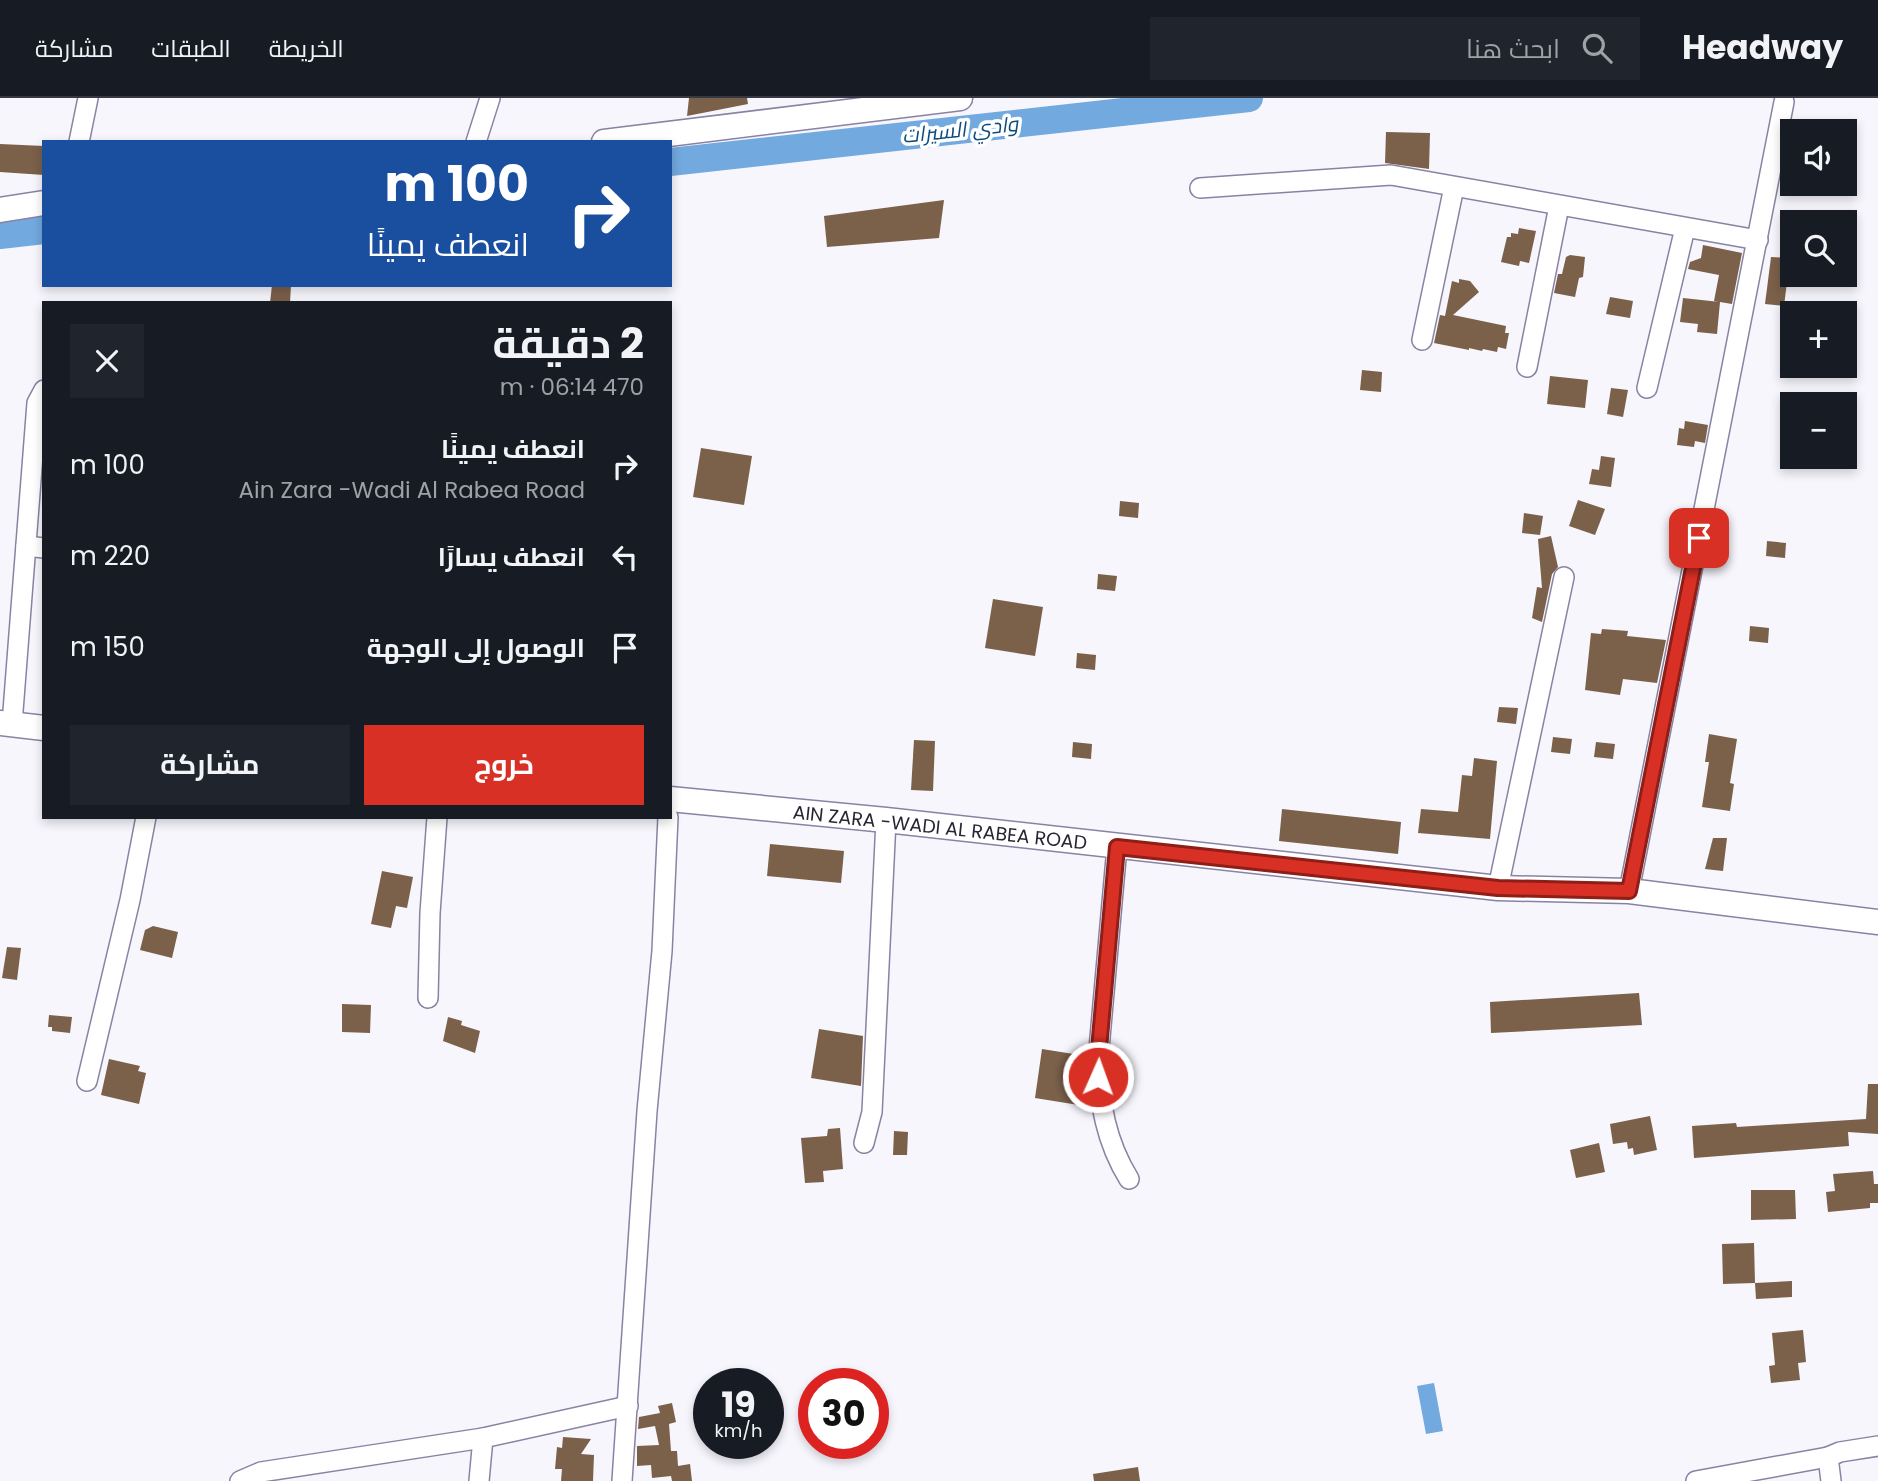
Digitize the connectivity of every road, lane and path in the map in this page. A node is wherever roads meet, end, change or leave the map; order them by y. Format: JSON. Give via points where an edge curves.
{"nodes":[{"id":1,"x":88,"y":98,"type":"edge"},
{"id":2,"x":490,"y":98,"type":"edge"},
{"id":3,"x":960,"y":98,"type":"edge"},
{"id":4,"x":1784,"y":102,"type":"dead end"},
{"id":5,"x":838,"y":106,"type":"edge"},
{"id":6,"x":79,"y":140,"type":"edge"},
{"id":7,"x":477,"y":140,"type":"edge"},
{"id":8,"x":617,"y":140,"type":"edge"},
{"id":9,"x":1454,"y":187,"type":"junction"},
{"id":10,"x":1200,"y":188,"type":"dead end"},
{"id":11,"x":42,"y":203,"type":"edge"},
{"id":12,"x":1559,"y":206,"type":"junction"},
{"id":13,"x":0,"y":210,"type":"edge"},
{"id":14,"x":1685,"y":228,"type":"junction"},
{"id":15,"x":1758,"y":240,"type":"junction"},
{"id":16,"x":1422,"y":340,"type":"dead end"},
{"id":17,"x":1527,"y":367,"type":"dead end"},
{"id":18,"x":1647,"y":388,"type":"dead end"},
{"id":19,"x":42,"y":393,"type":"edge"},
{"id":20,"x":35,"y":547,"type":"edge"},
{"id":21,"x":1564,"y":577,"type":"dead end"},
{"id":22,"x":6,"y":724,"type":"edge"},
{"id":23,"x":42,"y":728,"type":"edge"},
{"id":24,"x":672,"y":799,"type":"edge"},
{"id":25,"x":146,"y":819,"type":"edge"},
{"id":26,"x":437,"y":819,"type":"edge"},
{"id":27,"x":668,"y":819,"type":"edge"},
{"id":28,"x":886,"y":820,"type":"junction"},
{"id":29,"x":1117,"y":847,"type":"junction"},
{"id":30,"x":1498,"y":888,"type":"junction"},
{"id":31,"x":1629,"y":891,"type":"junction"},
{"id":32,"x":1878,"y":922,"type":"edge"},
{"id":33,"x":428,"y":998,"type":"dead end"},
{"id":34,"x":87,"y":1081,"type":"dead end"},
{"id":35,"x":863,"y":1143,"type":"dead end"},
{"id":36,"x":1129,"y":1179,"type":"dead end"},
{"id":37,"x":628,"y":1406,"type":"junction"},
{"id":38,"x":482,"y":1438,"type":"junction"},
{"id":39,"x":1878,"y":1446,"type":"edge"},
{"id":40,"x":1829,"y":1457,"type":"junction"},
{"id":41,"x":240,"y":1481,"type":"edge"},
{"id":42,"x":480,"y":1481,"type":"edge"},
{"id":43,"x":622,"y":1481,"type":"edge"},
{"id":44,"x":1696,"y":1481,"type":"edge"},
{"id":45,"x":1830,"y":1481,"type":"edge"}],
"edges":[{"from":1,"to":6,"type":"street"},
{"from":2,"to":7,"type":"street"},
{"from":3,"to":5,"type":"main road"},
{"from":4,"to":15,"type":"street"},
{"from":5,"to":8,"type":"main road"},
{"from":9,"to":10,"type":"street","via":[[1391,175]]},
{"from":9,"to":12,"type":"street"},
{"from":9,"to":16,"type":"street"},
{"from":11,"to":13,"type":"main road"},
{"from":12,"to":14,"type":"street"},
{"from":12,"to":17,"type":"street"},
{"from":14,"to":15,"type":"street"},
{"from":14,"to":18,"type":"street"},
{"from":15,"to":31,"type":"street"},
{"from":19,"to":20,"type":"street","via":[[37,402]]},
{"from":20,"to":22,"type":"street"},
{"from":21,"to":30,"type":"street"},
{"from":22,"to":23,"type":"main road"},
{"from":24,"to":28,"type":"main road","name":"AIN ZARA -WADI AL RABEA ROAD"},
{"from":25,"to":34,"type":"street"},
{"from":26,"to":33,"type":"street"},
{"from":27,"to":37,"type":"street"},
{"from":28,"to":29,"type":"main road","name":"AIN ZARA -WADI AL RABEA ROAD"},
{"from":28,"to":35,"type":"street","via":[[872,1112]]},
{"from":29,"to":30,"type":"main road","name":"AIN ZARA -WADI AL RABEA ROAD"},
{"from":29,"to":36,"type":"street","via":[[1099,1094],[1117,1160]]},
{"from":30,"to":31,"type":"main road","name":"AIN ZARA -WADI AL RABEA ROAD"},
{"from":31,"to":32,"type":"main road","name":"AIN ZARA -WADI AL RABEA ROAD"},
{"from":37,"to":38,"type":"street"},
{"from":37,"to":43,"type":"street"},
{"from":38,"to":41,"type":"street","via":[[261,1472]]},
{"from":38,"to":42,"type":"street"},
{"from":39,"to":40,"type":"street"},
{"from":40,"to":44,"type":"street"},
{"from":40,"to":45,"type":"street"}]}
